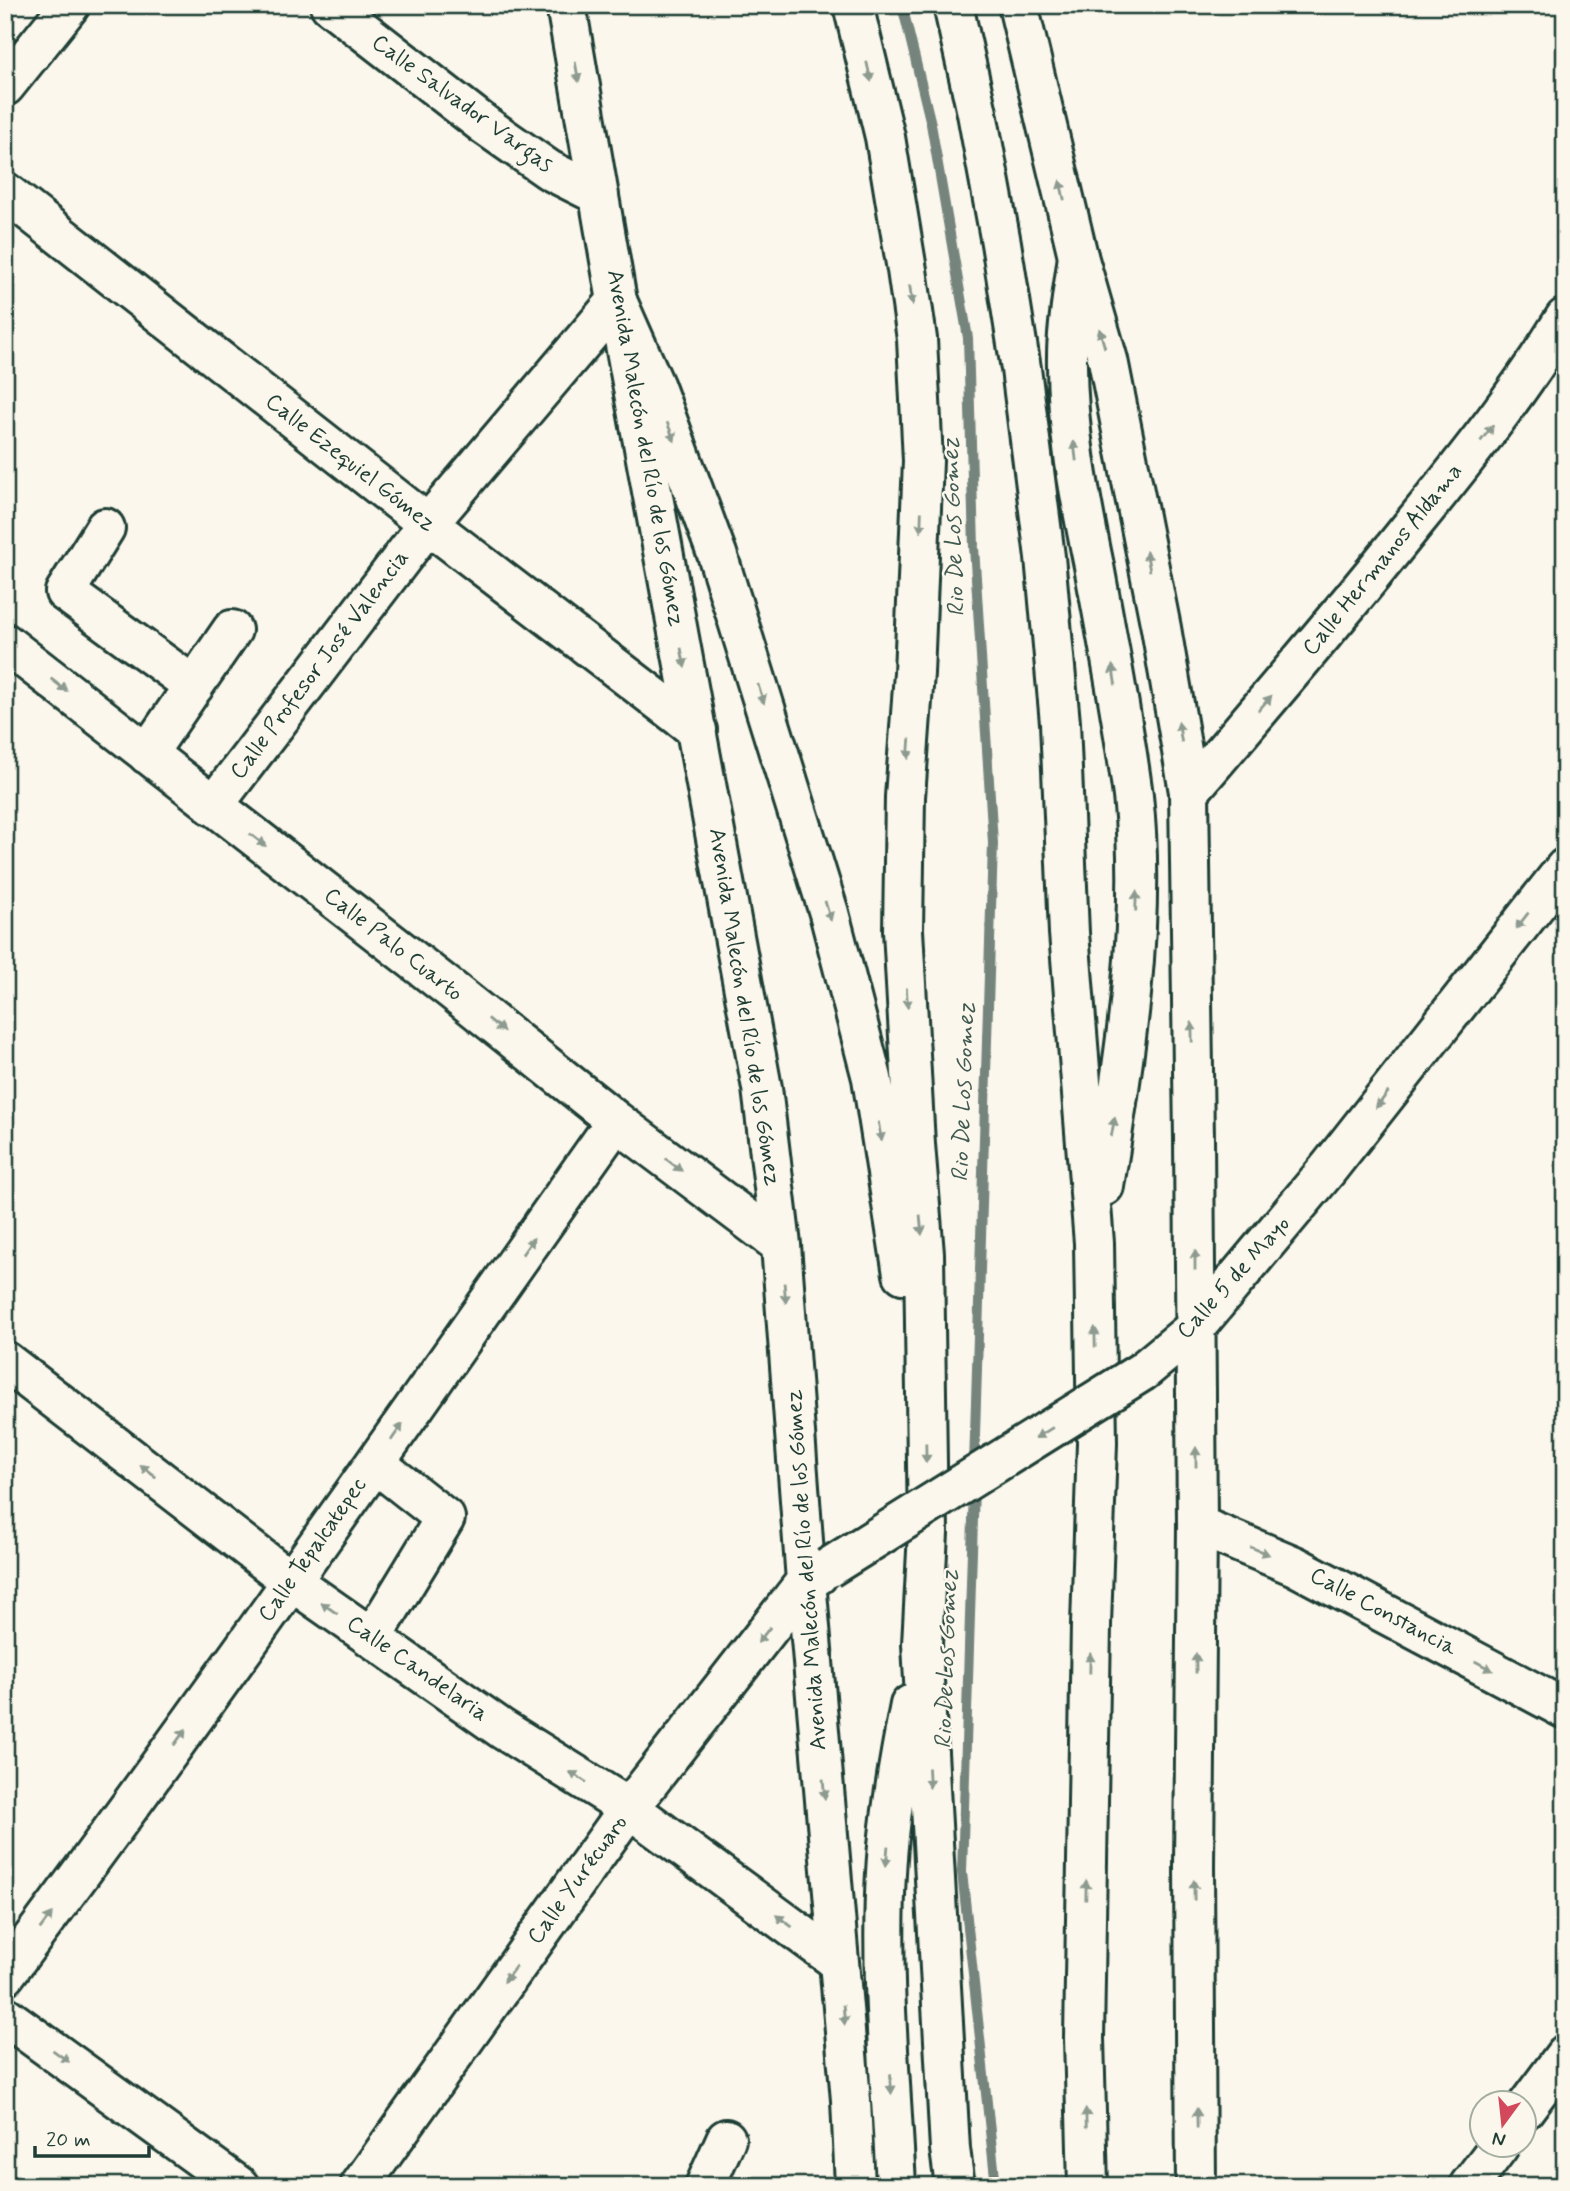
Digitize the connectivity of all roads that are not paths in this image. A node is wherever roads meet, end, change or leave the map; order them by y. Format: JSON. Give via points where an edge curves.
{"nodes":[{"id":1,"x":70,"y":5,"type":"edge"},
{"id":2,"x":330,"y":5,"type":"edge"},
{"id":3,"x":566,"y":5,"type":"edge"},
{"id":4,"x":853,"y":5,"type":"edge"},
{"id":5,"x":953,"y":5,"type":"edge"},
{"id":6,"x":1018,"y":5,"type":"edge"},
{"id":7,"x":5,"y":86,"type":"edge"},
{"id":8,"x":5,"y":192,"type":"edge"},
{"id":9,"x":599,"y":195,"type":"junction"},
{"id":10,"x":1077,"y":256,"type":"junction"},
{"id":11,"x":617,"y":301,"type":"junction"},
{"id":12,"x":1565,"y":318,"type":"edge"},
{"id":13,"x":428,"y":524,"type":"junction"},
{"id":14,"x":105,"y":528,"type":"dead end"},
{"id":15,"x":232,"y":630,"type":"dead end"},
{"id":16,"x":5,"y":643,"type":"edge"},
{"id":17,"x":194,"y":686,"type":"junction"},
{"id":18,"x":697,"y":730,"type":"junction"},
{"id":19,"x":147,"y":754,"type":"junction"},
{"id":20,"x":1189,"y":792,"type":"junction"},
{"id":21,"x":214,"y":806,"type":"junction"},
{"id":22,"x":1565,"y":868,"type":"edge"},
{"id":23,"x":616,"y":1121,"type":"junction"},
{"id":24,"x":1094,"y":1243,"type":"junction"},
{"id":25,"x":781,"y":1245,"type":"junction"},
{"id":26,"x":1195,"y":1328,"type":"junction"},
{"id":27,"x":5,"y":1361,"type":"edge"},
{"id":28,"x":924,"y":1391,"type":"junction"},
{"id":29,"x":375,"y":1463,"type":"junction"},
{"id":30,"x":1197,"y":1525,"type":"junction"},
{"id":31,"x":817,"y":1575,"type":"junction"},
{"id":32,"x":291,"y":1581,"type":"junction"},
{"id":33,"x":372,"y":1638,"type":"junction"},
{"id":34,"x":922,"y":1644,"type":"junction"},
{"id":35,"x":1565,"y":1709,"type":"edge"},
{"id":36,"x":629,"y":1808,"type":"junction"},
{"id":37,"x":839,"y":1962,"type":"junction"},
{"id":38,"x":5,"y":1975,"type":"edge"},
{"id":39,"x":5,"y":2016,"type":"edge"},
{"id":40,"x":1565,"y":2055,"type":"edge"},
{"id":41,"x":1538,"y":2091,"type":"edge"},
{"id":42,"x":726,"y":2139,"type":"dead end"},
{"id":43,"x":1488,"y":2160,"type":"edge"},
{"id":44,"x":239,"y":2186,"type":"edge"},
{"id":45,"x":360,"y":2186,"type":"edge"},
{"id":46,"x":705,"y":2186,"type":"edge"},
{"id":47,"x":855,"y":2186,"type":"edge"},
{"id":48,"x":896,"y":2186,"type":"edge"},
{"id":49,"x":955,"y":2186,"type":"edge"},
{"id":50,"x":1088,"y":2186,"type":"edge"},
{"id":51,"x":1196,"y":2186,"type":"edge"},
{"id":52,"x":1469,"y":2186,"type":"edge"}],
"edges":[{"from":1,"to":7,"type":"street"},
{"from":2,"to":9,"type":"street","name":"Calle Salvador Vargas","via":[[486,126],[549,170]]},
{"from":3,"to":9,"type":"street","name":"Avenida Malecón del Río de los Gómez","one_way":true},
{"from":4,"to":28,"type":"street","one_way":true,"via":[[884,137],[917,340],[923,461],[905,797],[903,930],[924,1254]]},
{"from":5,"to":24,"type":"street","via":[[1001,243],[1045,557]]},
{"from":10,"to":6,"type":"street","one_way":true},
{"from":8,"to":13,"type":"street","name":"Calle Ezequiel Gómez"},
{"from":9,"to":11,"type":"street","name":"Avenida Malecón del Río de los Gómez"},
{"from":20,"to":10,"type":"street","one_way":true,"via":[[1126,442]]},
{"from":24,"to":10,"type":"street","one_way":true,"via":[[1121,1071],[1137,866],[1125,740],[1072,432],[1067,355]]},
{"from":11,"to":13,"type":"street","name":"Calle Profesor José Valencia"},
{"from":11,"to":18,"type":"street","name":"Avenida Malecón del Río de los Gómez","one_way":true},
{"from":11,"to":28,"type":"street","one_way":true,"via":[[655,387],[717,554],[849,984],[872,1078]]},
{"from":20,"to":12,"type":"street","name":"Calle Hermanos Aldama","one_way":true,"via":[[1346,609],[1487,433]]},
{"from":13,"to":18,"type":"street","name":"Calle Ezequiel Gómez"},
{"from":13,"to":21,"type":"street","name":"Calle Profesor José Valencia"},
{"from":14,"to":17,"type":"street","via":[[65,592]]},
{"from":15,"to":17,"type":"street"},
{"from":16,"to":19,"type":"street","name":"Calle Palo Cuarto","one_way":true},
{"from":17,"to":19,"type":"street"},
{"from":18,"to":25,"type":"street","name":"Avenida Malecón del Río de los Gómez","via":[[762,1088]]},
{"from":19,"to":21,"type":"street","name":"Calle Palo Cuarto"},
{"from":26,"to":20,"type":"street","one_way":true},
{"from":21,"to":23,"type":"street","name":"Calle Palo Cuarto","one_way":true},
{"from":22,"to":26,"type":"street","name":"Calle 5 de Mayo","one_way":true,"via":[[1328,1169]]},
{"from":23,"to":25,"type":"street","name":"Calle Palo Cuarto","one_way":true},
{"from":29,"to":23,"type":"street","name":"Calle Tepalcatepec","one_way":true},
{"from":50,"to":24,"type":"street","one_way":true,"via":[[1083,2038],[1097,1443]]},
{"from":25,"to":31,"type":"street","name":"Avenida Malecón del Río de los Gómez","one_way":true},
{"from":30,"to":26,"type":"street","one_way":true},
{"from":26,"to":31,"type":"street","name":"Calle 5 de Mayo","one_way":true,"bridge":true,"via":[[1143,1371]]},
{"from":32,"to":27,"type":"street","name":"Calle Candelaria","one_way":true},
{"from":28,"to":34,"type":"street","one_way":true,"via":[[928,1533]]},
{"from":29,"to":32,"type":"street","name":"Calle Tepalcatepec"},
{"from":29,"to":33,"type":"street","via":[[445,1518]]},
{"from":30,"to":35,"type":"street","name":"Calle Constancia","one_way":true,"via":[[1295,1566]]},
{"from":51,"to":30,"type":"street","one_way":true},
{"from":31,"to":36,"type":"street","name":"Calle Yurécuaro","one_way":true},
{"from":31,"to":37,"type":"street","name":"Avenida Malecón del Río de los Gómez","one_way":true},
{"from":33,"to":32,"type":"street","name":"Calle Candelaria","one_way":true},
{"from":38,"to":32,"type":"street","name":"Calle Tepalcatepec","one_way":true},
{"from":36,"to":33,"type":"street","name":"Calle Candelaria","one_way":true,"via":[[502,1729]]},
{"from":34,"to":48,"type":"street","one_way":true,"via":[[892,1800],[886,1874]]},
{"from":34,"to":49,"type":"street","one_way":true},
{"from":37,"to":36,"type":"street","name":"Calle Candelaria","one_way":true},
{"from":36,"to":45,"type":"street","name":"Calle Yurécuaro","one_way":true},
{"from":37,"to":47,"type":"street","name":"Avenida Malecón del Río de los Gómez","one_way":true},
{"from":39,"to":44,"type":"street","one_way":true},
{"from":40,"to":41,"type":"street"},
{"from":42,"to":46,"type":"street"},
{"from":43,"to":52,"type":"street"}]}
